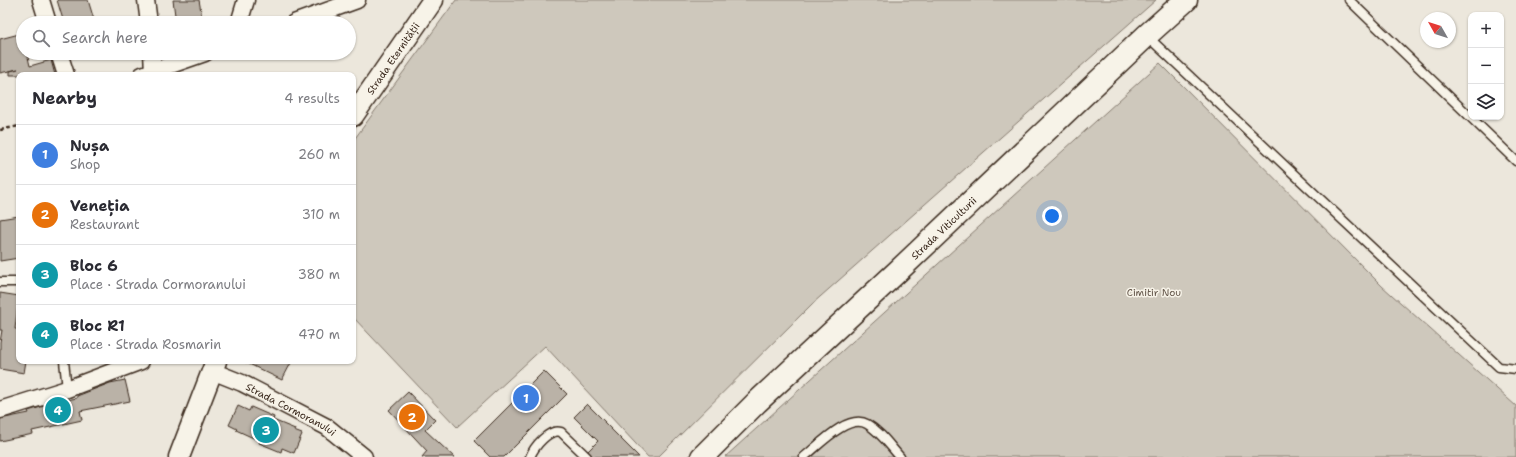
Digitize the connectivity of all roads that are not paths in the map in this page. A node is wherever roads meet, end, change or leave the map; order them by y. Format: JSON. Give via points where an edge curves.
{"nodes":[{"id":1,"x":41,"y":0,"type":"edge"},
{"id":2,"x":146,"y":0,"type":"edge"},
{"id":3,"x":246,"y":0,"type":"edge"},
{"id":4,"x":358,"y":0,"type":"edge"},
{"id":5,"x":433,"y":0,"type":"edge"},
{"id":6,"x":1186,"y":0,"type":"edge"},
{"id":7,"x":1349,"y":0,"type":"edge"},
{"id":8,"x":46,"y":16,"type":"edge"},
{"id":9,"x":148,"y":16,"type":"edge"},
{"id":10,"x":241,"y":16,"type":"edge"},
{"id":11,"x":313,"y":16,"type":"edge"},
{"id":12,"x":1146,"y":36,"type":"junction"},
{"id":13,"x":61,"y":60,"type":"edge"},
{"id":14,"x":151,"y":60,"type":"edge"},
{"id":15,"x":184,"y":60,"type":"edge"},
{"id":16,"x":65,"y":72,"type":"edge"},
{"id":17,"x":148,"y":72,"type":"edge"},
{"id":18,"x":151,"y":72,"type":"edge"},
{"id":19,"x":356,"y":112,"type":"edge"},
{"id":20,"x":1516,"y":161,"type":"edge"},
{"id":21,"x":0,"y":282,"type":"edge"},
{"id":22,"x":16,"y":282,"type":"edge"},
{"id":23,"x":64,"y":364,"type":"edge"},
{"id":24,"x":133,"y":364,"type":"edge"},
{"id":25,"x":214,"y":366,"type":"edge"},
{"id":26,"x":1516,"y":369,"type":"edge"},
{"id":27,"x":67,"y":389,"type":"junction"},
{"id":28,"x":0,"y":410,"type":"edge"},
{"id":29,"x":179,"y":457,"type":"edge"},
{"id":30,"x":364,"y":457,"type":"edge"},
{"id":31,"x":530,"y":457,"type":"edge"},
{"id":32,"x":587,"y":457,"type":"edge"},
{"id":33,"x":702,"y":457,"type":"edge"},
{"id":34,"x":804,"y":457,"type":"edge"},
{"id":35,"x":900,"y":457,"type":"edge"}],
"edges":[{"from":1,"to":8,"type":"street"},
{"from":2,"to":9,"type":"street"},
{"from":3,"to":10,"type":"street"},
{"from":4,"to":11,"type":"street"},
{"from":5,"to":19,"type":"street","name":"Strada Eternității"},
{"from":6,"to":12,"type":"main road","name":"Strada Viticulturii"},
{"from":7,"to":20,"type":"lane"},
{"from":12,"to":26,"type":"lane","via":[[1499,367]]},
{"from":12,"to":33,"type":"main road","name":"Strada Viticulturii","via":[[756,402]]},
{"from":13,"to":16,"type":"street"},
{"from":14,"to":17,"type":"street"},
{"from":15,"to":18,"type":"street"},
{"from":21,"to":22,"type":"lane"},
{"from":23,"to":27,"type":"lane"},
{"from":24,"to":27,"type":"street"},
{"from":25,"to":29,"type":"street"},
{"from":25,"to":30,"type":"street","name":"Strada Cormoranului","via":[[327,427]]},
{"from":27,"to":28,"type":"street"},
{"from":31,"to":32,"type":"lane","via":[[538,444],[558,431]]},
{"from":34,"to":35,"type":"lane","via":[[836,430],[852,422],[866,423],[879,433]]}]}
